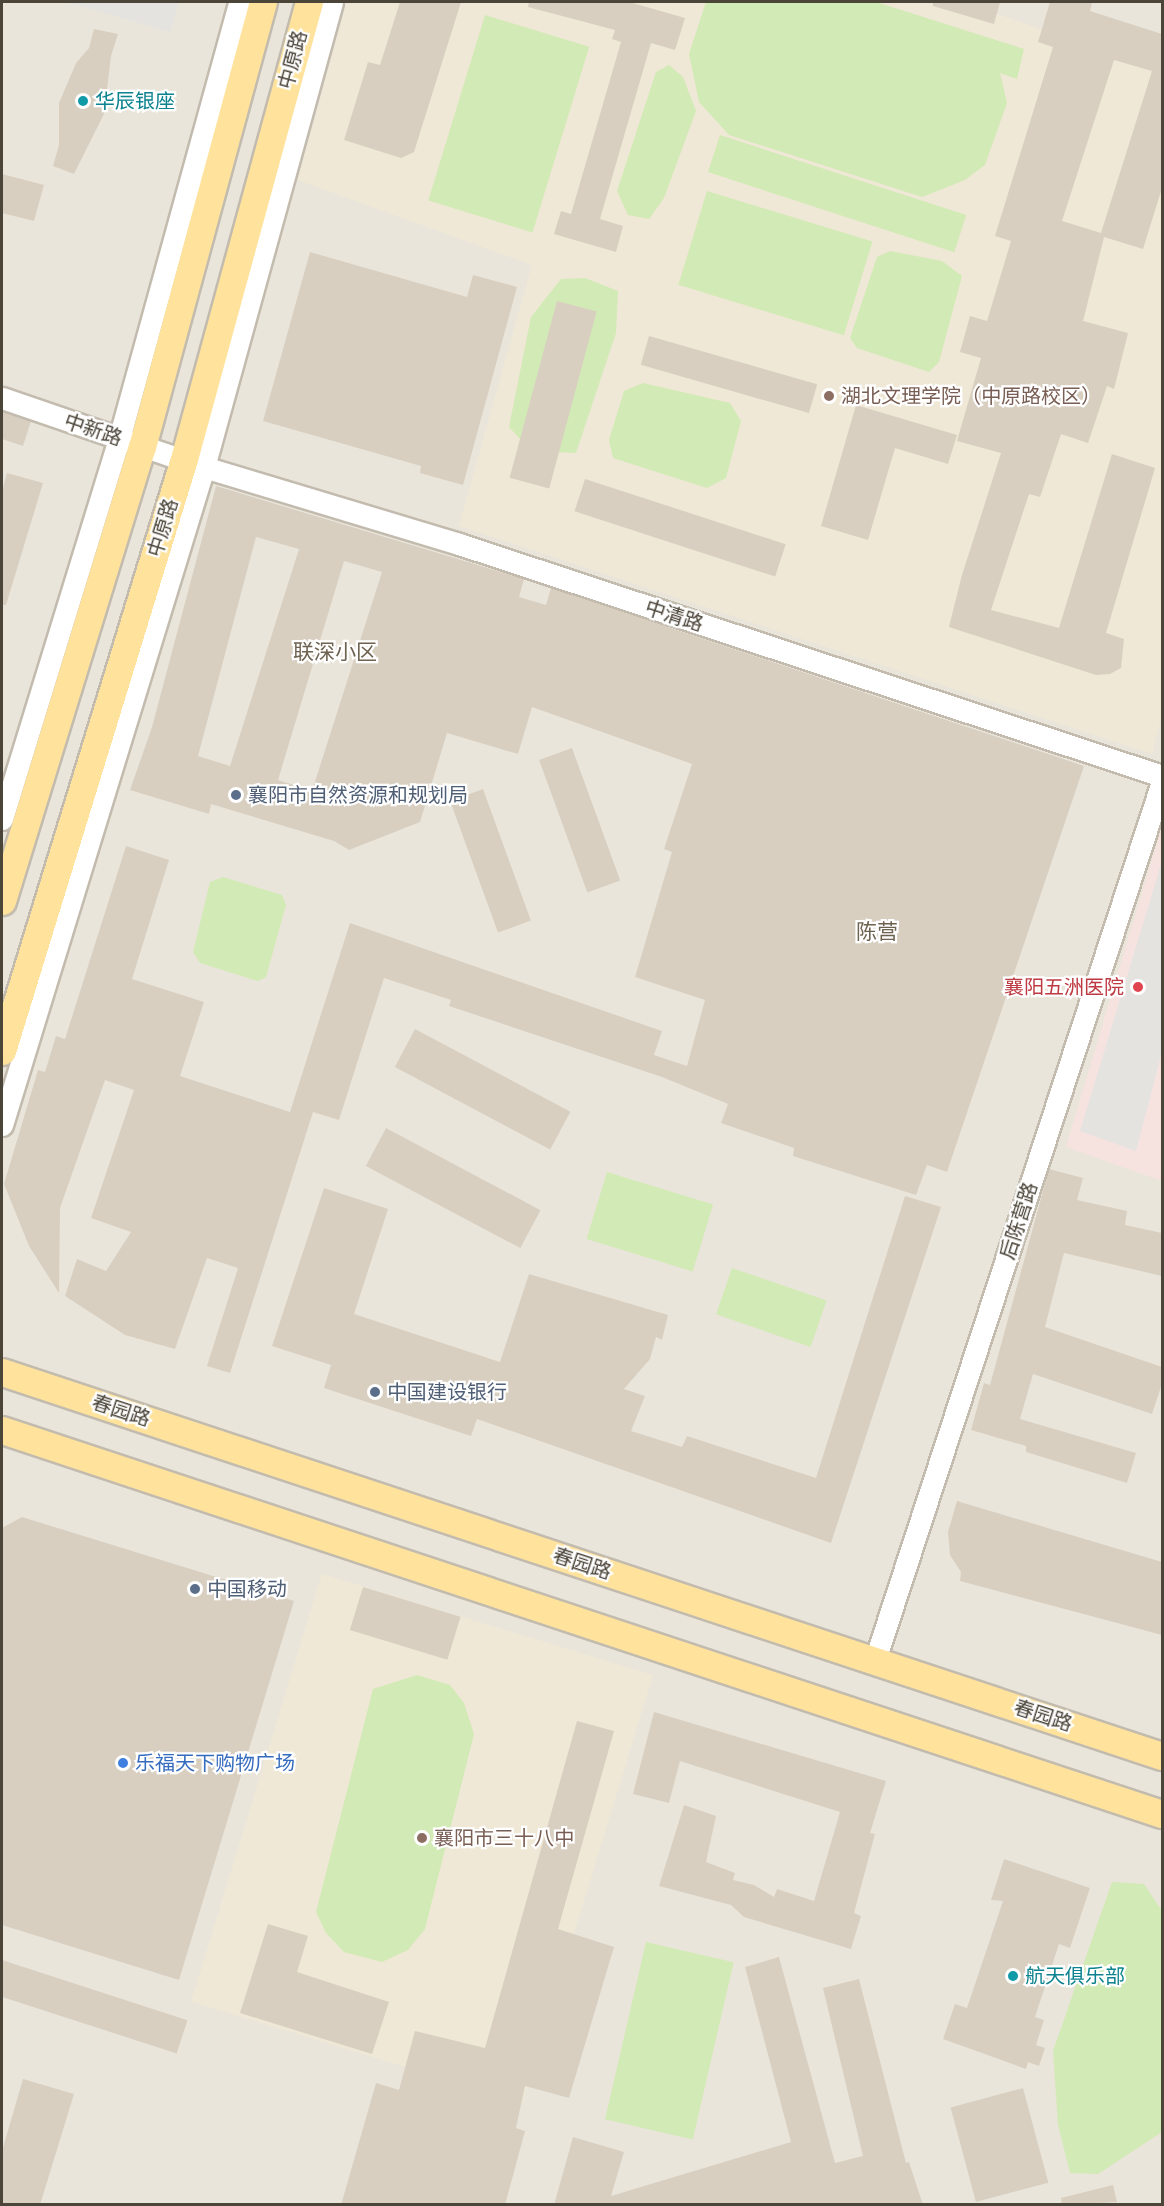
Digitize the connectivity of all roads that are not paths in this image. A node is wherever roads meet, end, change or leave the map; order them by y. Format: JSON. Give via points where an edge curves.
{"nodes":[{"id":1,"x":239,"y":2,"type":"edge"},
{"id":2,"x":263,"y":2,"type":"edge"},
{"id":3,"x":309,"y":2,"type":"edge"},
{"id":4,"x":332,"y":2,"type":"edge"},
{"id":5,"x":2,"y":398,"type":"edge"},
{"id":6,"x":131,"y":443,"type":"junction"},
{"id":7,"x":194,"y":463,"type":"junction"},
{"id":8,"x":1162,"y":776,"type":"edge"},
{"id":9,"x":1162,"y":782,"type":"edge"},
{"id":10,"x":2,"y":819,"type":"edge"},
{"id":11,"x":2,"y":901,"type":"edge"},
{"id":12,"x":2,"y":1051,"type":"edge"},
{"id":13,"x":2,"y":1125,"type":"edge"},
{"id":14,"x":3,"y":1371,"type":"edge"},
{"id":15,"x":2,"y":1430,"type":"edge"},
{"id":16,"x":874,"y":1660,"type":"junction"},
{"id":17,"x":1162,"y":1756,"type":"edge"},
{"id":18,"x":1162,"y":1814,"type":"edge"}],
"edges":[{"from":1,"to":6,"type":"street"},
{"from":2,"to":6,"type":"main road"},
{"from":3,"to":7,"type":"main road","name":"中原路"},
{"from":4,"to":7,"type":"street"},
{"from":5,"to":6,"type":"street","name":"中新路"},
{"from":6,"to":7,"type":"street","name":"中新路"},
{"from":6,"to":10,"type":"street"},
{"from":6,"to":11,"type":"main road"},
{"from":7,"to":8,"type":"street","name":"中清路","via":[[459,544]]},
{"from":7,"to":12,"type":"main road","name":"中原路"},
{"from":7,"to":13,"type":"street"},
{"from":9,"to":16,"type":"street","name":"后陈营路"},
{"from":14,"to":16,"type":"main road","name":"春园路"},
{"from":15,"to":18,"type":"main road"},
{"from":16,"to":17,"type":"main road","name":"春园路"}]}
